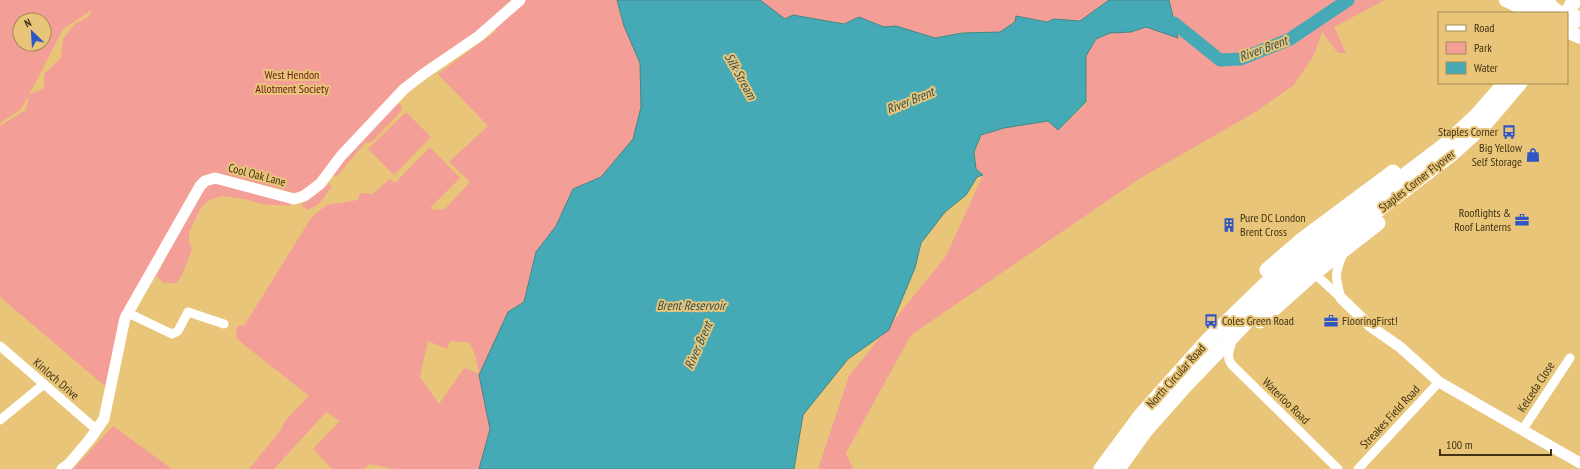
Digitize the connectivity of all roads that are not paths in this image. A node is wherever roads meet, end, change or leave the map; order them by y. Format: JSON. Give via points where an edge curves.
{"nodes":[{"id":1,"x":520,"y":0,"type":"edge"},
{"id":2,"x":1506,"y":0,"type":"edge"},
{"id":3,"x":1530,"y":0,"type":"edge"},
{"id":4,"x":1575,"y":0,"type":"edge"},
{"id":5,"x":1530,"y":12,"type":"edge"},
{"id":6,"x":1557,"y":12,"type":"edge"},
{"id":7,"x":1572,"y":19,"type":"edge"},
{"id":8,"x":1568,"y":31,"type":"edge"},
{"id":9,"x":1580,"y":37,"type":"edge"},
{"id":10,"x":1497,"y":84,"type":"edge"},
{"id":11,"x":1504,"y":84,"type":"edge"},
{"id":12,"x":1519,"y":84,"type":"edge"},
{"id":13,"x":1524,"y":84,"type":"edge"},
{"id":14,"x":1432,"y":163,"type":"junction"},
{"id":15,"x":1346,"y":249,"type":"junction"},
{"id":16,"x":1304,"y":267,"type":"junction"},
{"id":17,"x":1341,"y":298,"type":"junction"},
{"id":18,"x":128,"y":312,"type":"junction"},
{"id":19,"x":224,"y":324,"type":"dead end"},
{"id":20,"x":1207,"y":341,"type":"junction"},
{"id":21,"x":1231,"y":345,"type":"junction"},
{"id":22,"x":0,"y":346,"type":"edge"},
{"id":23,"x":1570,"y":358,"type":"dead end"},
{"id":24,"x":1201,"y":370,"type":"junction"},
{"id":25,"x":1439,"y":382,"type":"junction"},
{"id":26,"x":44,"y":384,"type":"junction"},
{"id":27,"x":0,"y":420,"type":"edge"},
{"id":28,"x":97,"y":430,"type":"junction"},
{"id":29,"x":1523,"y":430,"type":"junction"},
{"id":30,"x":1580,"y":463,"type":"edge"},
{"id":31,"x":66,"y":466,"type":"edge"},
{"id":32,"x":1101,"y":469,"type":"edge"},
{"id":33,"x":1118,"y":469,"type":"edge"},
{"id":34,"x":1338,"y":469,"type":"edge"},
{"id":35,"x":1358,"y":469,"type":"edge"}],
"edges":[{"from":1,"to":18,"type":"street","name":"Cool Oak Lane","via":[[478,36],[404,89],[341,156],[320,184],[304,196],[294,199],[222,179],[205,181]]},
{"from":2,"to":5,"type":"main road"},
{"from":3,"to":6,"type":"main road"},
{"from":4,"to":7,"type":"highway"},
{"from":8,"to":9,"type":"main road"},
{"from":10,"to":20,"type":"highway","via":[[1429,144],[1267,269],[1236,299]]},
{"from":11,"to":14,"type":"highway","name":"Staples Corner Flyover","via":[[1446,144]]},
{"from":12,"to":14,"type":"highway","name":"Staples Corner Flyover","via":[[1470,139]]},
{"from":13,"to":15,"type":"highway","via":[[1511,109],[1476,146]]},
{"from":14,"to":16,"type":"highway","name":"Staples Corner Flyover"},
{"from":15,"to":16,"type":"highway"},
{"from":15,"to":17,"type":"street","via":[[1336,269],[1336,282]]},
{"from":16,"to":17,"type":"street"},
{"from":16,"to":20,"type":"highway","name":"North Circular Road","via":[[1269,281]]},
{"from":16,"to":21,"type":"highway"},
{"from":16,"to":24,"type":"highway","name":"North Circular Road","via":[[1277,290]]},
{"from":17,"to":25,"type":"street","via":[[1370,326]]},
{"from":18,"to":19,"type":"street","via":[[172,334],[178,331],[188,312]]},
{"from":18,"to":28,"type":"street","name":"Cool Oak Lane","via":[[123,325],[104,419]]},
{"from":20,"to":32,"type":"highway","name":"North Circular Road","via":[[1141,415]]},
{"from":21,"to":24,"type":"highway"},
{"from":21,"to":34,"type":"street","name":"Waterloo Road","via":[[1228,360],[1232,365]]},
{"from":22,"to":26,"type":"street","name":"Kinloch Drive"},
{"from":23,"to":29,"type":"street","name":"Kelceda Close"},
{"from":24,"to":33,"type":"highway","name":"North Circular Road","via":[[1146,430]]},
{"from":25,"to":29,"type":"street"},
{"from":25,"to":35,"type":"street","name":"Streakes Field Road"},
{"from":26,"to":27,"type":"street"},
{"from":26,"to":28,"type":"street","name":"Kinloch Drive"},
{"from":28,"to":31,"type":"street","name":"Cool Oak Lane"},
{"from":29,"to":30,"type":"street"}]}
